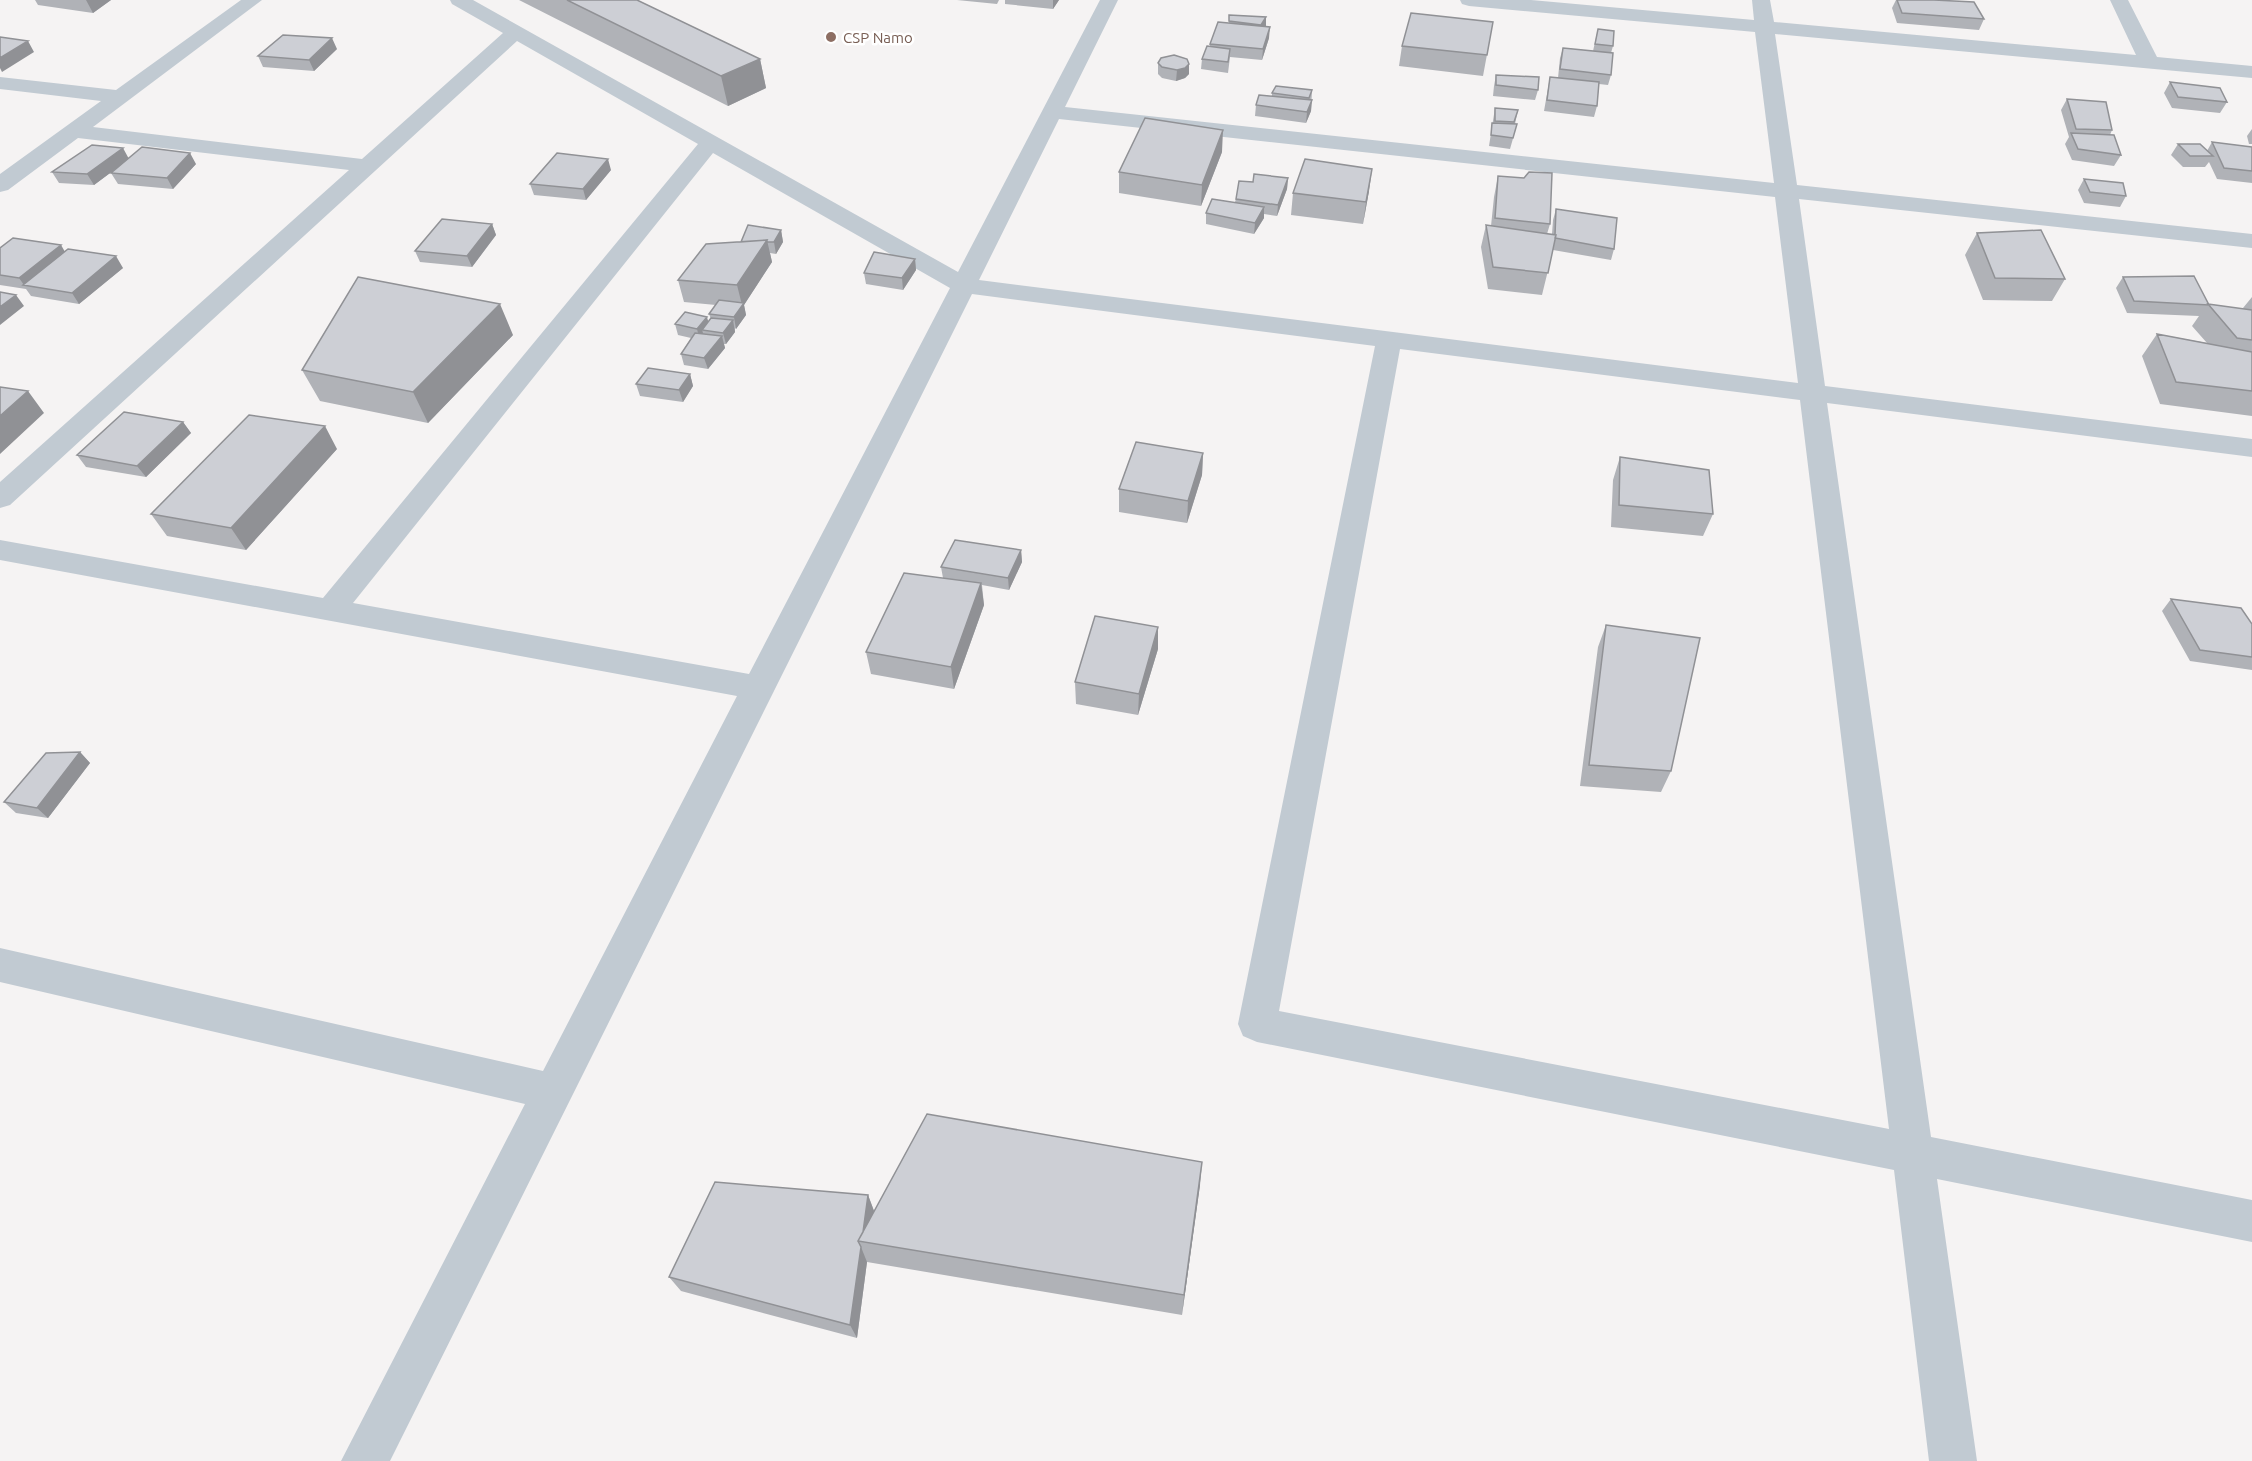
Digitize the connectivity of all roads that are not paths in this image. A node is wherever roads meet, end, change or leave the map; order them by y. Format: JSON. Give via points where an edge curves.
{"nodes":[{"id":1,"x":253,"y":0,"type":"edge"},
{"id":2,"x":459,"y":0,"type":"edge"},
{"id":3,"x":1109,"y":0,"type":"edge"},
{"id":4,"x":1470,"y":0,"type":"edge"},
{"id":5,"x":2119,"y":0,"type":"edge"},
{"id":6,"x":1763,"y":14,"type":"edge"},
{"id":7,"x":515,"y":32,"type":"junction"},
{"id":8,"x":2149,"y":62,"type":"junction"},
{"id":9,"x":2252,"y":72,"type":"edge"},
{"id":10,"x":0,"y":83,"type":"edge"},
{"id":11,"x":121,"y":97,"type":"junction"},
{"id":12,"x":1052,"y":112,"type":"junction"},
{"id":13,"x":75,"y":130,"type":"junction"},
{"id":14,"x":711,"y":142,"type":"junction"},
{"id":15,"x":367,"y":166,"type":"junction"},
{"id":16,"x":0,"y":185,"type":"edge"},
{"id":17,"x":1787,"y":191,"type":"junction"},
{"id":18,"x":2252,"y":241,"type":"edge"},
{"id":19,"x":964,"y":286,"type":"junction"},
{"id":20,"x":1389,"y":339,"type":"junction"},
{"id":21,"x":1813,"y":393,"type":"junction"},
{"id":22,"x":2252,"y":448,"type":"edge"},
{"id":23,"x":0,"y":498,"type":"edge"},
{"id":24,"x":0,"y":550,"type":"edge"},
{"id":25,"x":330,"y":610,"type":"junction"},
{"id":26,"x":759,"y":688,"type":"junction"},
{"id":27,"x":0,"y":965,"type":"edge"},
{"id":28,"x":553,"y":1092,"type":"junction"},
{"id":29,"x":1912,"y":1153,"type":"junction"},
{"id":30,"x":2252,"y":1221,"type":"edge"},
{"id":31,"x":365,"y":1461,"type":"edge"},
{"id":32,"x":1953,"y":1461,"type":"edge"}],
"edges":[{"from":1,"to":11,"type":"street"},
{"from":2,"to":7,"type":"street"},
{"from":3,"to":12,"type":"street"},
{"from":4,"to":6,"type":"street"},
{"from":5,"to":8,"type":"street"},
{"from":6,"to":8,"type":"street"},
{"from":6,"to":17,"type":"street"},
{"from":7,"to":14,"type":"street"},
{"from":7,"to":15,"type":"street"},
{"from":8,"to":9,"type":"street"},
{"from":10,"to":11,"type":"street"},
{"from":11,"to":13,"type":"street"},
{"from":12,"to":17,"type":"street"},
{"from":12,"to":19,"type":"street"},
{"from":13,"to":15,"type":"street"},
{"from":13,"to":16,"type":"street"},
{"from":14,"to":19,"type":"street"},
{"from":14,"to":25,"type":"street"},
{"from":15,"to":23,"type":"street"},
{"from":17,"to":18,"type":"street"},
{"from":17,"to":21,"type":"street"},
{"from":19,"to":20,"type":"street"},
{"from":19,"to":26,"type":"street"},
{"from":20,"to":21,"type":"street"},
{"from":20,"to":29,"type":"street","via":[[1257,1024]]},
{"from":21,"to":22,"type":"street"},
{"from":21,"to":29,"type":"street"},
{"from":24,"to":25,"type":"street"},
{"from":25,"to":26,"type":"street"},
{"from":26,"to":28,"type":"street"},
{"from":27,"to":28,"type":"street"},
{"from":28,"to":31,"type":"street"},
{"from":29,"to":30,"type":"street"},
{"from":29,"to":32,"type":"street"}]}
